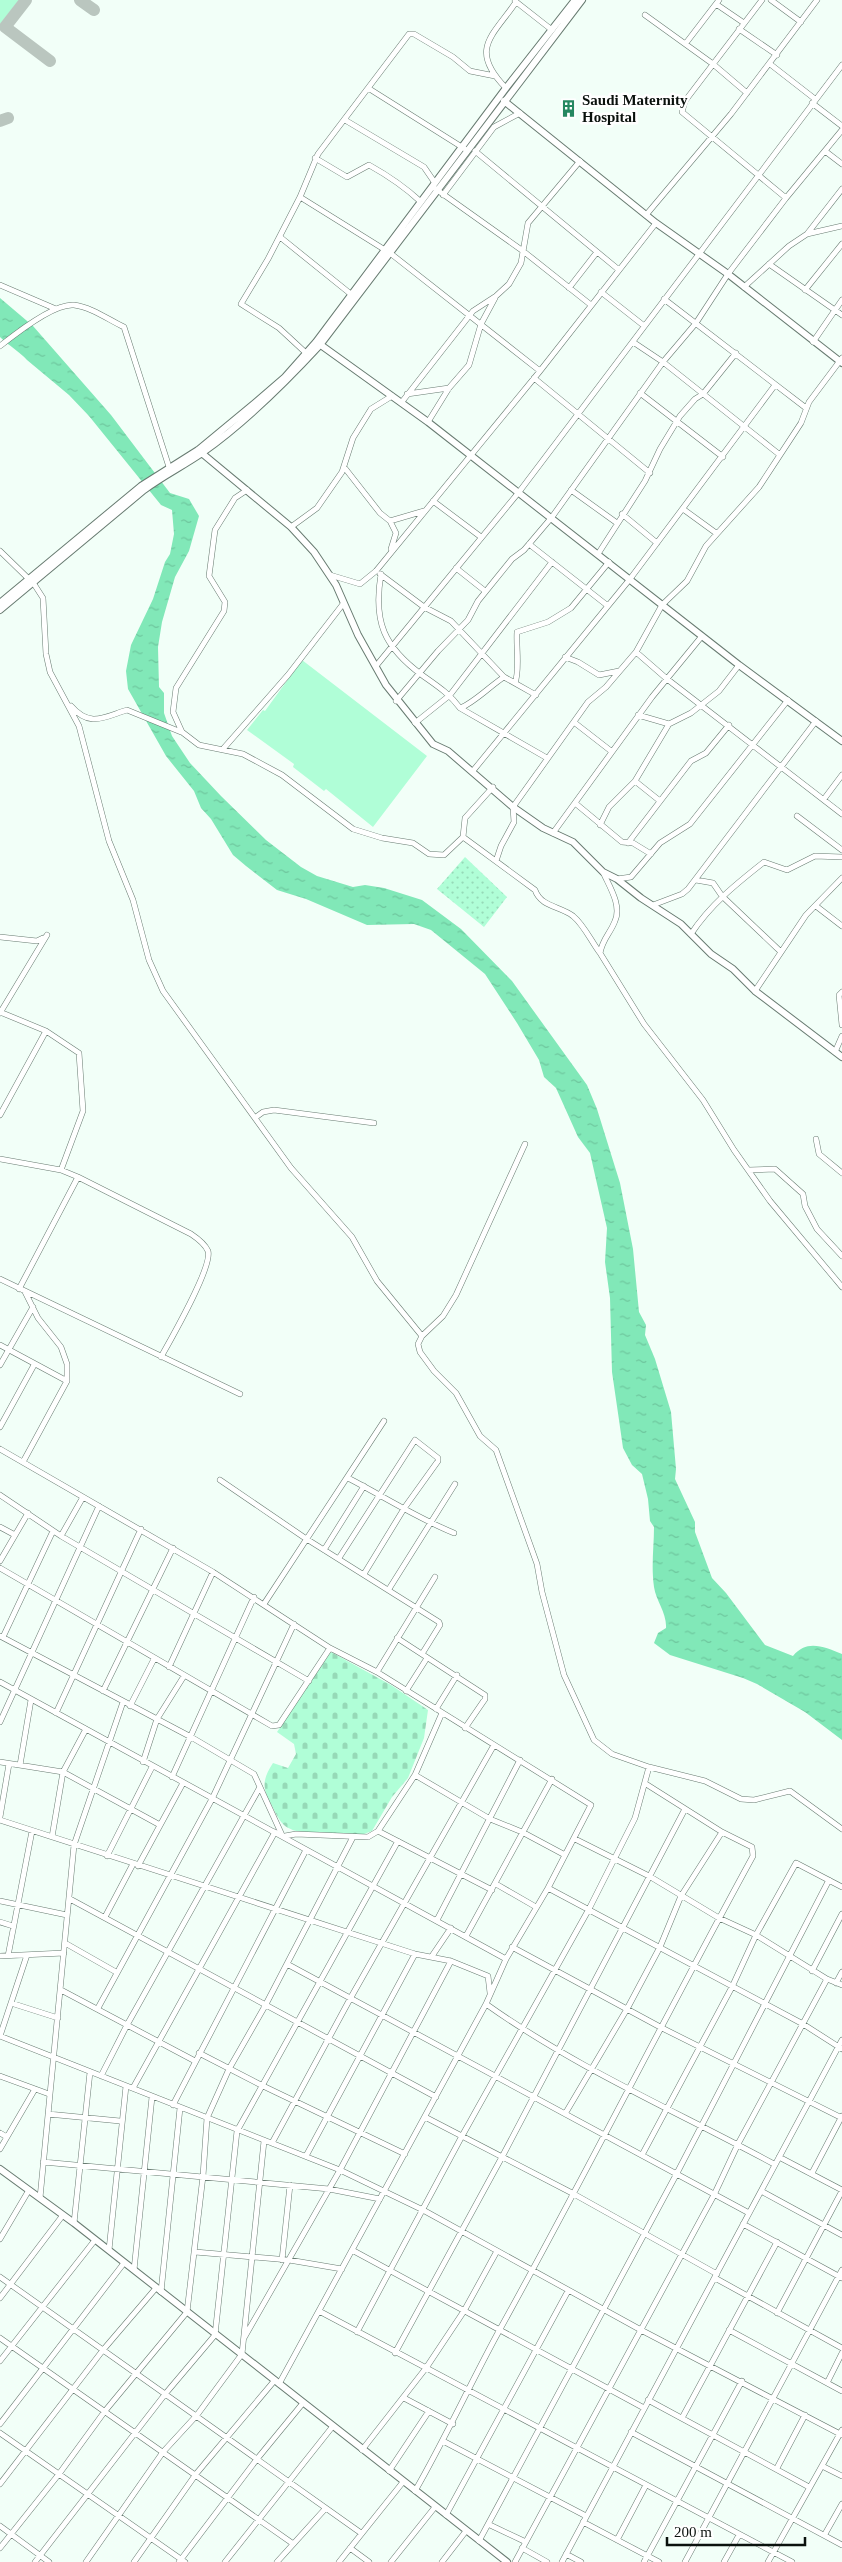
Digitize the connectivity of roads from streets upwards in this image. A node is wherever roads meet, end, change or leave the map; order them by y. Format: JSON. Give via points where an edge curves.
{"nodes":[{"id":1,"x":762,"y":0,"type":"edge"},
{"id":2,"x":771,"y":0,"type":"edge"},
{"id":3,"x":817,"y":0,"type":"edge"},
{"id":4,"x":515,"y":1,"type":"edge"},
{"id":5,"x":578,"y":1,"type":"edge"},
{"id":6,"x":718,"y":2,"type":"edge"},
{"id":7,"x":645,"y":14,"type":"dead end"},
{"id":8,"x":801,"y":22,"type":"junction"},
{"id":9,"x":744,"y":23,"type":"junction"},
{"id":10,"x":739,"y":29,"type":"junction"},
{"id":11,"x":552,"y":30,"type":"junction"},
{"id":12,"x":686,"y":44,"type":"junction"},
{"id":13,"x":777,"y":55,"type":"junction"},
{"id":14,"x":713,"y":64,"type":"junction"},
{"id":15,"x":770,"y":64,"type":"junction"},
{"id":16,"x":842,"y":65,"type":"edge"},
{"id":17,"x":525,"y":69,"type":"junction"},
{"id":18,"x":495,"y":76,"type":"junction"},
{"id":19,"x":368,"y":88,"type":"junction"},
{"id":20,"x":506,"y":88,"type":"junction"},
{"id":21,"x":747,"y":93,"type":"junction"},
{"id":22,"x":504,"y":101,"type":"junction"},
{"id":23,"x":814,"y":101,"type":"junction"},
{"id":24,"x":520,"y":113,"type":"junction"},
{"id":25,"x":345,"y":120,"type":"junction"},
{"id":26,"x":842,"y":126,"type":"edge"},
{"id":27,"x":842,"y":130,"type":"edge"},
{"id":28,"x":712,"y":137,"type":"junction"},
{"id":29,"x":479,"y":141,"type":"junction"},
{"id":30,"x":465,"y":148,"type":"junction"},
{"id":31,"x":825,"y":151,"type":"junction"},
{"id":32,"x":475,"y":152,"type":"junction"},
{"id":33,"x":315,"y":158,"type":"junction"},
{"id":34,"x":580,"y":161,"type":"junction"},
{"id":35,"x":842,"y":164,"type":"edge"},
{"id":36,"x":457,"y":169,"type":"junction"},
{"id":37,"x":759,"y":175,"type":"junction"},
{"id":38,"x":435,"y":187,"type":"junction"},
{"id":39,"x":842,"y":189,"type":"edge"},
{"id":40,"x":443,"y":194,"type":"junction"},
{"id":41,"x":300,"y":198,"type":"junction"},
{"id":42,"x":786,"y":198,"type":"junction"},
{"id":43,"x":421,"y":202,"type":"junction"},
{"id":44,"x":542,"y":206,"type":"junction"},
{"id":45,"x":646,"y":215,"type":"junction"},
{"id":46,"x":656,"y":223,"type":"junction"},
{"id":47,"x":842,"y":226,"type":"edge"},
{"id":48,"x":807,"y":234,"type":"junction"},
{"id":49,"x":280,"y":237,"type":"junction"},
{"id":50,"x":842,"y":244,"type":"edge"},
{"id":51,"x":523,"y":251,"type":"junction"},
{"id":52,"x":387,"y":252,"type":"junction"},
{"id":53,"x":597,"y":252,"type":"junction"},
{"id":54,"x":698,"y":252,"type":"junction"},
{"id":55,"x":769,"y":264,"type":"junction"},
{"id":56,"x":619,"y":270,"type":"junction"},
{"id":57,"x":728,"y":274,"type":"junction"},
{"id":58,"x":0,"y":285,"type":"edge"},
{"id":59,"x":744,"y":287,"type":"junction"},
{"id":60,"x":570,"y":288,"type":"junction"},
{"id":61,"x":805,"y":290,"type":"junction"},
{"id":62,"x":601,"y":292,"type":"junction"},
{"id":63,"x":352,"y":295,"type":"junction"},
{"id":64,"x":496,"y":296,"type":"junction"},
{"id":65,"x":664,"y":299,"type":"junction"},
{"id":66,"x":842,"y":300,"type":"edge"},
{"id":67,"x":591,"y":305,"type":"junction"},
{"id":68,"x":56,"y":310,"type":"junction"},
{"id":69,"x":835,"y":310,"type":"junction"},
{"id":70,"x":842,"y":315,"type":"edge"},
{"id":71,"x":469,"y":316,"type":"junction"},
{"id":72,"x":696,"y":323,"type":"junction"},
{"id":73,"x":481,"y":324,"type":"junction"},
{"id":74,"x":643,"y":325,"type":"junction"},
{"id":75,"x":633,"y":342,"type":"junction"},
{"id":76,"x":814,"y":342,"type":"junction"},
{"id":77,"x":318,"y":343,"type":"junction"},
{"id":78,"x":0,"y":346,"type":"edge"},
{"id":79,"x":306,"y":353,"type":"junction"},
{"id":80,"x":736,"y":353,"type":"junction"},
{"id":81,"x":841,"y":361,"type":"edge"},
{"id":82,"x":663,"y":362,"type":"junction"},
{"id":83,"x":540,"y":370,"type":"junction"},
{"id":84,"x":534,"y":378,"type":"junction"},
{"id":85,"x":775,"y":384,"type":"junction"},
{"id":86,"x":449,"y":388,"type":"junction"},
{"id":87,"x":407,"y":394,"type":"junction"},
{"id":88,"x":640,"y":394,"type":"junction"},
{"id":89,"x":702,"y":394,"type":"junction"},
{"id":90,"x":392,"y":396,"type":"junction"},
{"id":91,"x":401,"y":403,"type":"junction"},
{"id":92,"x":806,"y":408,"type":"junction"},
{"id":93,"x":578,"y":414,"type":"junction"},
{"id":94,"x":428,"y":422,"type":"junction"},
{"id":95,"x":676,"y":423,"type":"junction"},
{"id":96,"x":744,"y":425,"type":"junction"},
{"id":97,"x":607,"y":439,"type":"junction"},
{"id":98,"x":200,"y":451,"type":"junction"},
{"id":99,"x":780,"y":455,"type":"junction"},
{"id":100,"x":471,"y":456,"type":"junction"},
{"id":101,"x":723,"y":457,"type":"junction"},
{"id":102,"x":169,"y":467,"type":"junction"},
{"id":103,"x":344,"y":467,"type":"junction"},
{"id":104,"x":650,"y":473,"type":"junction"},
{"id":105,"x":159,"y":476,"type":"junction"},
{"id":106,"x":247,"y":490,"type":"junction"},
{"id":107,"x":571,"y":490,"type":"junction"},
{"id":108,"x":518,"y":492,"type":"junction"},
{"id":109,"x":433,"y":501,"type":"junction"},
{"id":110,"x":683,"y":509,"type":"junction"},
{"id":111,"x":425,"y":511,"type":"junction"},
{"id":112,"x":622,"y":514,"type":"junction"},
{"id":113,"x":552,"y":517,"type":"junction"},
{"id":114,"x":390,"y":521,"type":"junction"},
{"id":115,"x":617,"y":523,"type":"junction"},
{"id":116,"x":290,"y":527,"type":"junction"},
{"id":117,"x":716,"y":533,"type":"junction"},
{"id":118,"x":481,"y":537,"type":"junction"},
{"id":119,"x":529,"y":544,"type":"junction"},
{"id":120,"x":657,"y":544,"type":"junction"},
{"id":121,"x":0,"y":551,"type":"edge"},
{"id":122,"x":391,"y":552,"type":"junction"},
{"id":123,"x":598,"y":554,"type":"junction"},
{"id":124,"x":552,"y":562,"type":"junction"},
{"id":125,"x":608,"y":562,"type":"junction"},
{"id":126,"x":456,"y":568,"type":"junction"},
{"id":127,"x":376,"y":570,"type":"junction"},
{"id":128,"x":381,"y":574,"type":"junction"},
{"id":129,"x":330,"y":575,"type":"junction"},
{"id":130,"x":630,"y":579,"type":"junction"},
{"id":131,"x":31,"y":582,"type":"junction"},
{"id":132,"x":586,"y":589,"type":"junction"},
{"id":133,"x":485,"y":592,"type":"junction"},
{"id":134,"x":0,"y":603,"type":"edge"},
{"id":135,"x":343,"y":604,"type":"junction"},
{"id":136,"x":662,"y":605,"type":"junction"},
{"id":137,"x":608,"y":606,"type":"junction"},
{"id":138,"x":424,"y":607,"type":"junction"},
{"id":139,"x":0,"y":610,"type":"edge"},
{"id":140,"x":460,"y":629,"type":"junction"},
{"id":141,"x":702,"y":636,"type":"junction"},
{"id":142,"x":391,"y":647,"type":"junction"},
{"id":143,"x":636,"y":652,"type":"junction"},
{"id":144,"x":481,"y":654,"type":"junction"},
{"id":145,"x":565,"y":657,"type":"junction"},
{"id":146,"x":739,"y":665,"type":"junction"},
{"id":147,"x":376,"y":666,"type":"junction"},
{"id":148,"x":619,"y":671,"type":"junction"},
{"id":149,"x":420,"y":674,"type":"junction"},
{"id":150,"x":504,"y":677,"type":"junction"},
{"id":151,"x":667,"y":679,"type":"junction"},
{"id":152,"x":60,"y":693,"type":"junction"},
{"id":153,"x":450,"y":695,"type":"junction"},
{"id":154,"x":536,"y":695,"type":"junction"},
{"id":155,"x":396,"y":700,"type":"junction"},
{"id":156,"x":788,"y":700,"type":"junction"},
{"id":157,"x":701,"y":705,"type":"junction"},
{"id":158,"x":460,"y":708,"type":"junction"},
{"id":159,"x":638,"y":715,"type":"junction"},
{"id":160,"x":816,"y":721,"type":"junction"},
{"id":161,"x":575,"y":722,"type":"junction"},
{"id":162,"x":415,"y":723,"type":"junction"},
{"id":163,"x":670,"y":724,"type":"junction"},
{"id":164,"x":729,"y":725,"type":"junction"},
{"id":165,"x":182,"y":732,"type":"junction"},
{"id":166,"x":504,"y":734,"type":"junction"},
{"id":167,"x":842,"y":742,"type":"edge"},
{"id":168,"x":753,"y":743,"type":"junction"},
{"id":169,"x":224,"y":749,"type":"junction"},
{"id":170,"x":611,"y":751,"type":"junction"},
{"id":171,"x":547,"y":758,"type":"junction"},
{"id":172,"x":783,"y":766,"type":"junction"},
{"id":173,"x":472,"y":772,"type":"junction"},
{"id":174,"x":842,"y":775,"type":"edge"},
{"id":175,"x":635,"y":781,"type":"junction"},
{"id":176,"x":493,"y":788,"type":"junction"},
{"id":177,"x":824,"y":799,"type":"junction"},
{"id":178,"x":660,"y":800,"type":"junction"},
{"id":179,"x":575,"y":803,"type":"junction"},
{"id":180,"x":513,"y":807,"type":"junction"},
{"id":181,"x":842,"y":814,"type":"edge"},
{"id":182,"x":797,"y":816,"type":"dead end"},
{"id":183,"x":600,"y":825,"type":"junction"},
{"id":184,"x":553,"y":833,"type":"junction"},
{"id":185,"x":463,"y":837,"type":"junction"},
{"id":186,"x":628,"y":843,"type":"junction"},
{"id":187,"x":842,"y":850,"type":"edge"},
{"id":188,"x":651,"y":854,"type":"junction"},
{"id":189,"x":842,"y":857,"type":"edge"},
{"id":190,"x":496,"y":861,"type":"junction"},
{"id":191,"x":603,"y":872,"type":"junction"},
{"id":192,"x":842,"y":878,"type":"edge"},
{"id":193,"x":617,"y":879,"type":"junction"},
{"id":194,"x":696,"y":880,"type":"junction"},
{"id":195,"x":722,"y":896,"type":"junction"},
{"id":196,"x":653,"y":905,"type":"junction"},
{"id":197,"x":816,"y":906,"type":"junction"},
{"id":198,"x":842,"y":926,"type":"edge"},
{"id":199,"x":691,"y":934,"type":"junction"},
{"id":200,"x":0,"y":937,"type":"edge"},
{"id":201,"x":781,"y":952,"type":"junction"},
{"id":202,"x":600,"y":953,"type":"junction"},
{"id":203,"x":755,"y":991,"type":"junction"},
{"id":204,"x":842,"y":992,"type":"edge"},
{"id":205,"x":0,"y":1012,"type":"edge"},
{"id":206,"x":842,"y":1026,"type":"edge"},
{"id":207,"x":46,"y":1031,"type":"junction"},
{"id":208,"x":842,"y":1036,"type":"edge"},
{"id":209,"x":836,"y":1052,"type":"junction"},
{"id":210,"x":842,"y":1057,"type":"edge"},
{"id":211,"x":2,"y":1107,"type":"edge"},
{"id":212,"x":0,"y":1115,"type":"edge"},
{"id":213,"x":256,"y":1117,"type":"junction"},
{"id":214,"x":374,"y":1123,"type":"dead end"},
{"id":215,"x":816,"y":1139,"type":"dead end"},
{"id":216,"x":525,"y":1144,"type":"dead end"},
{"id":217,"x":0,"y":1159,"type":"edge"},
{"id":218,"x":61,"y":1170,"type":"junction"},
{"id":219,"x":749,"y":1170,"type":"junction"},
{"id":220,"x":842,"y":1173,"type":"edge"},
{"id":221,"x":78,"y":1177,"type":"junction"},
{"id":222,"x":841,"y":1255,"type":"edge"},
{"id":223,"x":0,"y":1279,"type":"edge"},
{"id":224,"x":842,"y":1287,"type":"edge"},
{"id":225,"x":22,"y":1291,"type":"junction"},
{"id":226,"x":32,"y":1307,"type":"junction"},
{"id":227,"x":422,"y":1336,"type":"junction"},
{"id":228,"x":0,"y":1346,"type":"edge"},
{"id":229,"x":8,"y":1350,"type":"junction"},
{"id":230,"x":162,"y":1357,"type":"junction"},
{"id":231,"x":0,"y":1365,"type":"edge"},
{"id":232,"x":34,"y":1365,"type":"junction"},
{"id":233,"x":67,"y":1381,"type":"junction"},
{"id":234,"x":240,"y":1394,"type":"dead end"},
{"id":235,"x":384,"y":1420,"type":"dead end"},
{"id":236,"x":0,"y":1427,"type":"edge"},
{"id":237,"x":0,"y":1449,"type":"edge"},
{"id":238,"x":23,"y":1462,"type":"junction"},
{"id":239,"x":348,"y":1478,"type":"junction"},
{"id":240,"x":220,"y":1480,"type":"dead end"},
{"id":241,"x":455,"y":1484,"type":"dead end"},
{"id":242,"x":364,"y":1486,"type":"junction"},
{"id":243,"x":380,"y":1493,"type":"junction"},
{"id":244,"x":0,"y":1495,"type":"edge"},
{"id":245,"x":83,"y":1496,"type":"junction"},
{"id":246,"x":99,"y":1506,"type":"junction"},
{"id":247,"x":405,"y":1507,"type":"junction"},
{"id":248,"x":28,"y":1513,"type":"junction"},
{"id":249,"x":429,"y":1523,"type":"junction"},
{"id":250,"x":0,"y":1527,"type":"edge"},
{"id":251,"x":140,"y":1529,"type":"junction"},
{"id":252,"x":53,"y":1531,"type":"junction"},
{"id":253,"x":454,"y":1533,"type":"dead end"},
{"id":254,"x":14,"y":1535,"type":"junction"},
{"id":255,"x":62,"y":1536,"type":"junction"},
{"id":256,"x":305,"y":1538,"type":"junction"},
{"id":257,"x":80,"y":1548,"type":"junction"},
{"id":258,"x":173,"y":1548,"type":"junction"},
{"id":259,"x":324,"y":1550,"type":"junction"},
{"id":260,"x":339,"y":1558,"type":"junction"},
{"id":261,"x":0,"y":1561,"type":"edge"},
{"id":262,"x":0,"y":1568,"type":"edge"},
{"id":263,"x":121,"y":1570,"type":"junction"},
{"id":264,"x":213,"y":1572,"type":"junction"},
{"id":265,"x":364,"y":1574,"type":"junction"},
{"id":266,"x":435,"y":1577,"type":"dead end"},
{"id":267,"x":27,"y":1584,"type":"junction"},
{"id":268,"x":153,"y":1588,"type":"junction"},
{"id":269,"x":389,"y":1589,"type":"junction"},
{"id":270,"x":254,"y":1597,"type":"junction"},
{"id":271,"x":57,"y":1601,"type":"junction"},
{"id":272,"x":264,"y":1604,"type":"junction"},
{"id":273,"x":416,"y":1607,"type":"junction"},
{"id":274,"x":194,"y":1614,"type":"junction"},
{"id":275,"x":95,"y":1624,"type":"junction"},
{"id":276,"x":294,"y":1624,"type":"junction"},
{"id":277,"x":2,"y":1637,"type":"edge"},
{"id":278,"x":397,"y":1638,"type":"junction"},
{"id":279,"x":235,"y":1640,"type":"junction"},
{"id":280,"x":127,"y":1643,"type":"junction"},
{"id":281,"x":330,"y":1648,"type":"junction"},
{"id":282,"x":32,"y":1653,"type":"junction"},
{"id":283,"x":422,"y":1654,"type":"junction"},
{"id":284,"x":428,"y":1658,"type":"junction"},
{"id":285,"x":154,"y":1659,"type":"junction"},
{"id":286,"x":275,"y":1662,"type":"junction"},
{"id":287,"x":169,"y":1667,"type":"junction"},
{"id":288,"x":377,"y":1672,"type":"junction"},
{"id":289,"x":72,"y":1674,"type":"junction"},
{"id":290,"x":184,"y":1676,"type":"junction"},
{"id":291,"x":457,"y":1676,"type":"junction"},
{"id":292,"x":309,"y":1681,"type":"junction"},
{"id":293,"x":0,"y":1682,"type":"edge"},
{"id":294,"x":15,"y":1691,"type":"junction"},
{"id":295,"x":103,"y":1691,"type":"junction"},
{"id":296,"x":406,"y":1691,"type":"junction"},
{"id":297,"x":212,"y":1692,"type":"junction"},
{"id":298,"x":31,"y":1700,"type":"junction"},
{"id":299,"x":123,"y":1702,"type":"junction"},
{"id":300,"x":130,"y":1706,"type":"junction"},
{"id":301,"x":436,"y":1709,"type":"junction"},
{"id":302,"x":56,"y":1712,"type":"junction"},
{"id":303,"x":442,"y":1713,"type":"junction"},
{"id":304,"x":252,"y":1715,"type":"junction"},
{"id":305,"x":157,"y":1719,"type":"junction"},
{"id":306,"x":0,"y":1722,"type":"edge"},
{"id":307,"x":466,"y":1728,"type":"junction"},
{"id":308,"x":86,"y":1729,"type":"junction"},
{"id":309,"x":191,"y":1737,"type":"junction"},
{"id":310,"x":108,"y":1742,"type":"junction"},
{"id":311,"x":494,"y":1745,"type":"junction"},
{"id":312,"x":520,"y":1760,"type":"junction"},
{"id":313,"x":0,"y":1762,"type":"edge"},
{"id":314,"x":143,"y":1762,"type":"junction"},
{"id":315,"x":231,"y":1762,"type":"junction"},
{"id":316,"x":9,"y":1764,"type":"junction"},
{"id":317,"x":20,"y":1765,"type":"junction"},
{"id":318,"x":152,"y":1767,"type":"junction"},
{"id":319,"x":649,"y":1767,"type":"junction"},
{"id":320,"x":64,"y":1772,"type":"junction"},
{"id":321,"x":416,"y":1775,"type":"junction"},
{"id":322,"x":172,"y":1777,"type":"junction"},
{"id":323,"x":552,"y":1779,"type":"junction"},
{"id":324,"x":183,"y":1783,"type":"junction"},
{"id":325,"x":646,"y":1784,"type":"junction"},
{"id":326,"x":260,"y":1787,"type":"junction"},
{"id":327,"x":93,"y":1788,"type":"junction"},
{"id":328,"x":212,"y":1799,"type":"junction"},
{"id":329,"x":462,"y":1802,"type":"junction"},
{"id":330,"x":130,"y":1808,"type":"junction"},
{"id":331,"x":685,"y":1809,"type":"junction"},
{"id":332,"x":243,"y":1815,"type":"junction"},
{"id":333,"x":0,"y":1817,"type":"edge"},
{"id":334,"x":490,"y":1819,"type":"junction"},
{"id":335,"x":0,"y":1820,"type":"edge"},
{"id":336,"x":160,"y":1825,"type":"junction"},
{"id":337,"x":842,"y":1829,"type":"edge"},
{"id":338,"x":32,"y":1831,"type":"junction"},
{"id":339,"x":378,"y":1831,"type":"junction"},
{"id":340,"x":275,"y":1832,"type":"junction"},
{"id":341,"x":522,"y":1832,"type":"junction"},
{"id":342,"x":722,"y":1832,"type":"junction"},
{"id":343,"x":283,"y":1836,"type":"junction"},
{"id":344,"x":52,"y":1837,"type":"junction"},
{"id":345,"x":353,"y":1837,"type":"junction"},
{"id":346,"x":574,"y":1839,"type":"junction"},
{"id":347,"x":398,"y":1841,"type":"junction"},
{"id":348,"x":74,"y":1845,"type":"junction"},
{"id":349,"x":306,"y":1850,"type":"junction"},
{"id":350,"x":565,"y":1855,"type":"junction"},
{"id":351,"x":107,"y":1856,"type":"junction"},
{"id":352,"x":430,"y":1856,"type":"junction"},
{"id":353,"x":613,"y":1860,"type":"junction"},
{"id":354,"x":136,"y":1865,"type":"junction"},
{"id":355,"x":337,"y":1866,"type":"junction"},
{"id":356,"x":462,"y":1874,"type":"junction"},
{"id":357,"x":170,"y":1876,"type":"junction"},
{"id":358,"x":649,"y":1876,"type":"junction"},
{"id":359,"x":830,"y":1880,"type":"junction"},
{"id":360,"x":496,"y":1884,"type":"junction"},
{"id":361,"x":203,"y":1886,"type":"junction"},
{"id":362,"x":372,"y":1887,"type":"junction"},
{"id":363,"x":842,"y":1887,"type":"edge"},
{"id":364,"x":548,"y":1888,"type":"junction"},
{"id":365,"x":492,"y":1890,"type":"junction"},
{"id":366,"x":681,"y":1896,"type":"junction"},
{"id":367,"x":239,"y":1898,"type":"junction"},
{"id":368,"x":70,"y":1899,"type":"junction"},
{"id":369,"x":0,"y":1901,"type":"edge"},
{"id":370,"x":18,"y":1904,"type":"junction"},
{"id":371,"x":404,"y":1904,"type":"junction"},
{"id":372,"x":536,"y":1907,"type":"junction"},
{"id":373,"x":275,"y":1909,"type":"junction"},
{"id":374,"x":589,"y":1910,"type":"junction"},
{"id":375,"x":67,"y":1914,"type":"junction"},
{"id":376,"x":842,"y":1914,"type":"edge"},
{"id":377,"x":104,"y":1917,"type":"junction"},
{"id":378,"x":719,"y":1918,"type":"junction"},
{"id":379,"x":310,"y":1920,"type":"junction"},
{"id":380,"x":437,"y":1920,"type":"junction"},
{"id":381,"x":0,"y":1922,"type":"edge"},
{"id":382,"x":13,"y":1926,"type":"junction"},
{"id":383,"x":622,"y":1927,"type":"junction"},
{"id":384,"x":451,"y":1928,"type":"junction"},
{"id":385,"x":346,"y":1932,"type":"junction"},
{"id":386,"x":137,"y":1934,"type":"junction"},
{"id":387,"x":466,"y":1936,"type":"junction"},
{"id":388,"x":756,"y":1936,"type":"junction"},
{"id":389,"x":65,"y":1943,"type":"junction"},
{"id":390,"x":382,"y":1943,"type":"junction"},
{"id":391,"x":512,"y":1947,"type":"junction"},
{"id":392,"x":660,"y":1947,"type":"junction"},
{"id":393,"x":168,"y":1952,"type":"junction"},
{"id":394,"x":64,"y":1953,"type":"junction"},
{"id":395,"x":415,"y":1954,"type":"junction"},
{"id":396,"x":27,"y":1955,"type":"junction"},
{"id":397,"x":788,"y":1955,"type":"junction"},
{"id":398,"x":0,"y":1956,"type":"edge"},
{"id":399,"x":8,"y":1956,"type":"junction"},
{"id":400,"x":432,"y":1956,"type":"junction"},
{"id":401,"x":506,"y":1959,"type":"junction"},
{"id":402,"x":451,"y":1961,"type":"junction"},
{"id":403,"x":287,"y":1964,"type":"junction"},
{"id":404,"x":694,"y":1967,"type":"junction"},
{"id":405,"x":199,"y":1970,"type":"junction"},
{"id":406,"x":553,"y":1970,"type":"junction"},
{"id":407,"x":812,"y":1971,"type":"junction"},
{"id":408,"x":116,"y":1972,"type":"junction"},
{"id":409,"x":842,"y":1972,"type":"edge"},
{"id":410,"x":827,"y":1979,"type":"junction"},
{"id":411,"x":318,"y":1981,"type":"junction"},
{"id":412,"x":836,"y":1983,"type":"junction"},
{"id":413,"x":842,"y":1985,"type":"edge"},
{"id":414,"x":732,"y":1987,"type":"junction"},
{"id":415,"x":232,"y":1988,"type":"junction"},
{"id":416,"x":589,"y":1989,"type":"junction"},
{"id":417,"x":61,"y":1990,"type":"junction"},
{"id":418,"x":490,"y":1995,"type":"junction"},
{"id":419,"x":350,"y":1999,"type":"junction"},
{"id":420,"x":11,"y":2003,"type":"junction"},
{"id":421,"x":486,"y":2004,"type":"junction"},
{"id":422,"x":765,"y":2004,"type":"junction"},
{"id":423,"x":265,"y":2006,"type":"junction"},
{"id":424,"x":98,"y":2008,"type":"junction"},
{"id":425,"x":627,"y":2009,"type":"junction"},
{"id":426,"x":381,"y":2015,"type":"junction"},
{"id":427,"x":58,"y":2018,"type":"junction"},
{"id":428,"x":296,"y":2022,"type":"junction"},
{"id":429,"x":127,"y":2024,"type":"junction"},
{"id":430,"x":803,"y":2024,"type":"junction"},
{"id":431,"x":662,"y":2028,"type":"junction"},
{"id":432,"x":521,"y":2029,"type":"junction"},
{"id":433,"x":413,"y":2032,"type":"junction"},
{"id":434,"x":0,"y":2036,"type":"edge"},
{"id":435,"x":328,"y":2040,"type":"junction"},
{"id":436,"x":842,"y":2040,"type":"edge"},
{"id":437,"x":158,"y":2041,"type":"junction"},
{"id":438,"x":698,"y":2047,"type":"junction"},
{"id":439,"x":840,"y":2048,"type":"edge"},
{"id":440,"x":557,"y":2049,"type":"junction"},
{"id":441,"x":199,"y":2053,"type":"junction"},
{"id":442,"x":457,"y":2056,"type":"junction"},
{"id":443,"x":359,"y":2057,"type":"junction"},
{"id":444,"x":54,"y":2058,"type":"junction"},
{"id":445,"x":195,"y":2061,"type":"junction"},
{"id":446,"x":734,"y":2064,"type":"junction"},
{"id":447,"x":591,"y":2068,"type":"junction"},
{"id":448,"x":229,"y":2069,"type":"junction"},
{"id":449,"x":90,"y":2072,"type":"junction"},
{"id":450,"x":390,"y":2074,"type":"junction"},
{"id":451,"x":0,"y":2076,"type":"edge"},
{"id":452,"x":101,"y":2076,"type":"junction"},
{"id":453,"x":495,"y":2076,"type":"junction"},
{"id":454,"x":770,"y":2083,"type":"junction"},
{"id":455,"x":126,"y":2086,"type":"junction"},
{"id":456,"x":261,"y":2086,"type":"junction"},
{"id":457,"x":133,"y":2088,"type":"junction"},
{"id":458,"x":35,"y":2089,"type":"junction"},
{"id":459,"x":628,"y":2089,"type":"junction"},
{"id":460,"x":49,"y":2094,"type":"junction"},
{"id":461,"x":532,"y":2096,"type":"junction"},
{"id":462,"x":152,"y":2097,"type":"junction"},
{"id":463,"x":436,"y":2097,"type":"junction"},
{"id":464,"x":294,"y":2101,"type":"junction"},
{"id":465,"x":808,"y":2102,"type":"junction"},
{"id":466,"x":173,"y":2106,"type":"junction"},
{"id":467,"x":180,"y":2108,"type":"junction"},
{"id":468,"x":666,"y":2110,"type":"junction"},
{"id":469,"x":48,"y":2114,"type":"junction"},
{"id":470,"x":565,"y":2114,"type":"junction"},
{"id":471,"x":327,"y":2116,"type":"junction"},
{"id":472,"x":425,"y":2117,"type":"junction"},
{"id":473,"x":842,"y":2117,"type":"edge"},
{"id":474,"x":85,"y":2118,"type":"junction"},
{"id":475,"x":207,"y":2118,"type":"junction"},
{"id":476,"x":120,"y":2121,"type":"junction"},
{"id":477,"x":701,"y":2124,"type":"junction"},
{"id":478,"x":237,"y":2131,"type":"junction"},
{"id":479,"x":0,"y":2132,"type":"edge"},
{"id":480,"x":359,"y":2132,"type":"junction"},
{"id":481,"x":602,"y":2135,"type":"junction"},
{"id":482,"x":462,"y":2136,"type":"junction"},
{"id":483,"x":7,"y":2137,"type":"junction"},
{"id":484,"x":264,"y":2141,"type":"junction"},
{"id":485,"x":272,"y":2143,"type":"junction"},
{"id":486,"x":738,"y":2144,"type":"junction"},
{"id":487,"x":0,"y":2149,"type":"edge"},
{"id":488,"x":405,"y":2154,"type":"junction"},
{"id":489,"x":306,"y":2156,"type":"junction"},
{"id":490,"x":642,"y":2156,"type":"junction"},
{"id":491,"x":502,"y":2157,"type":"junction"},
{"id":492,"x":779,"y":2157,"type":"junction"},
{"id":493,"x":43,"y":2162,"type":"junction"},
{"id":494,"x":774,"y":2164,"type":"junction"},
{"id":495,"x":80,"y":2165,"type":"junction"},
{"id":496,"x":0,"y":2169,"type":"edge"},
{"id":497,"x":116,"y":2169,"type":"junction"},
{"id":498,"x":340,"y":2170,"type":"junction"},
{"id":499,"x":146,"y":2171,"type":"junction"},
{"id":500,"x":174,"y":2173,"type":"junction"},
{"id":501,"x":812,"y":2173,"type":"junction"},
{"id":502,"x":676,"y":2175,"type":"junction"},
{"id":503,"x":203,"y":2176,"type":"junction"},
{"id":504,"x":231,"y":2179,"type":"junction"},
{"id":505,"x":260,"y":2182,"type":"junction"},
{"id":506,"x":290,"y":2185,"type":"junction"},
{"id":507,"x":329,"y":2189,"type":"junction"},
{"id":508,"x":29,"y":2190,"type":"junction"},
{"id":509,"x":385,"y":2191,"type":"junction"},
{"id":510,"x":761,"y":2191,"type":"junction"},
{"id":511,"x":842,"y":2191,"type":"edge"},
{"id":512,"x":572,"y":2193,"type":"junction"},
{"id":513,"x":714,"y":2195,"type":"junction"},
{"id":514,"x":40,"y":2198,"type":"junction"},
{"id":515,"x":380,"y":2199,"type":"junction"},
{"id":516,"x":422,"y":2210,"type":"junction"},
{"id":517,"x":749,"y":2213,"type":"junction"},
{"id":518,"x":64,"y":2215,"type":"junction"},
{"id":519,"x":74,"y":2223,"type":"junction"},
{"id":520,"x":744,"y":2224,"type":"junction"},
{"id":521,"x":825,"y":2226,"type":"junction"},
{"id":522,"x":461,"y":2231,"type":"junction"},
{"id":523,"x":644,"y":2234,"type":"junction"},
{"id":524,"x":842,"y":2235,"type":"edge"},
{"id":525,"x":0,"y":2239,"type":"edge"},
{"id":526,"x":96,"y":2240,"type":"junction"},
{"id":527,"x":777,"y":2242,"type":"junction"},
{"id":528,"x":109,"y":2250,"type":"junction"},
{"id":529,"x":352,"y":2250,"type":"junction"},
{"id":530,"x":497,"y":2251,"type":"junction"},
{"id":531,"x":195,"y":2252,"type":"junction"},
{"id":532,"x":682,"y":2255,"type":"junction"},
{"id":533,"x":224,"y":2256,"type":"junction"},
{"id":534,"x":252,"y":2257,"type":"junction"},
{"id":535,"x":807,"y":2258,"type":"junction"},
{"id":536,"x":282,"y":2260,"type":"junction"},
{"id":537,"x":289,"y":2260,"type":"junction"},
{"id":538,"x":124,"y":2263,"type":"junction"},
{"id":539,"x":342,"y":2269,"type":"junction"},
{"id":540,"x":134,"y":2270,"type":"junction"},
{"id":541,"x":842,"y":2270,"type":"edge"},
{"id":542,"x":534,"y":2271,"type":"junction"},
{"id":543,"x":392,"y":2272,"type":"junction"},
{"id":544,"x":716,"y":2276,"type":"junction"},
{"id":545,"x":0,"y":2277,"type":"edge"},
{"id":546,"x":840,"y":2277,"type":"edge"},
{"id":547,"x":10,"y":2284,"type":"junction"},
{"id":548,"x":159,"y":2290,"type":"junction"},
{"id":549,"x":428,"y":2291,"type":"junction"},
{"id":550,"x":568,"y":2291,"type":"junction"},
{"id":551,"x":748,"y":2296,"type":"junction"},
{"id":552,"x":0,"y":2298,"type":"edge"},
{"id":553,"x":42,"y":2307,"type":"junction"},
{"id":554,"x":464,"y":2310,"type":"junction"},
{"id":555,"x":604,"y":2310,"type":"junction"},
{"id":556,"x":319,"y":2311,"type":"junction"},
{"id":557,"x":187,"y":2312,"type":"junction"},
{"id":558,"x":777,"y":2313,"type":"junction"},
{"id":559,"x":73,"y":2329,"type":"junction"},
{"id":560,"x":500,"y":2330,"type":"junction"},
{"id":561,"x":641,"y":2330,"type":"junction"},
{"id":562,"x":729,"y":2330,"type":"junction"},
{"id":563,"x":809,"y":2331,"type":"junction"},
{"id":564,"x":357,"y":2332,"type":"junction"},
{"id":565,"x":215,"y":2335,"type":"junction"},
{"id":566,"x":0,"y":2338,"type":"edge"},
{"id":567,"x":243,"y":2340,"type":"junction"},
{"id":568,"x":11,"y":2346,"type":"junction"},
{"id":569,"x":676,"y":2348,"type":"junction"},
{"id":570,"x":842,"y":2349,"type":"edge"},
{"id":571,"x":103,"y":2350,"type":"junction"},
{"id":572,"x":536,"y":2350,"type":"junction"},
{"id":573,"x":395,"y":2353,"type":"junction"},
{"id":574,"x":242,"y":2354,"type":"junction"},
{"id":575,"x":0,"y":2361,"type":"edge"},
{"id":576,"x":792,"y":2364,"type":"junction"},
{"id":577,"x":710,"y":2365,"type":"junction"},
{"id":578,"x":42,"y":2368,"type":"junction"},
{"id":579,"x":426,"y":2368,"type":"junction"},
{"id":580,"x":572,"y":2369,"type":"junction"},
{"id":581,"x":135,"y":2373,"type":"junction"},
{"id":582,"x":742,"y":2381,"type":"junction"},
{"id":583,"x":277,"y":2382,"type":"junction"},
{"id":584,"x":827,"y":2383,"type":"junction"},
{"id":585,"x":608,"y":2388,"type":"junction"},
{"id":586,"x":73,"y":2389,"type":"junction"},
{"id":587,"x":468,"y":2390,"type":"junction"},
{"id":588,"x":842,"y":2391,"type":"edge"},
{"id":589,"x":166,"y":2393,"type":"junction"},
{"id":590,"x":404,"y":2398,"type":"junction"},
{"id":591,"x":773,"y":2398,"type":"junction"},
{"id":592,"x":648,"y":2400,"type":"junction"},
{"id":593,"x":303,"y":2403,"type":"junction"},
{"id":594,"x":644,"y":2408,"type":"junction"},
{"id":595,"x":503,"y":2410,"type":"junction"},
{"id":596,"x":105,"y":2411,"type":"junction"},
{"id":597,"x":429,"y":2411,"type":"junction"},
{"id":598,"x":197,"y":2415,"type":"junction"},
{"id":599,"x":805,"y":2415,"type":"junction"},
{"id":600,"x":682,"y":2418,"type":"junction"},
{"id":601,"x":0,"y":2424,"type":"edge"},
{"id":602,"x":453,"y":2424,"type":"junction"},
{"id":603,"x":333,"y":2426,"type":"junction"},
{"id":604,"x":539,"y":2429,"type":"junction"},
{"id":605,"x":136,"y":2432,"type":"junction"},
{"id":606,"x":631,"y":2432,"type":"junction"},
{"id":607,"x":0,"y":2433,"type":"edge"},
{"id":608,"x":841,"y":2433,"type":"edge"},
{"id":609,"x":712,"y":2434,"type":"junction"},
{"id":610,"x":227,"y":2437,"type":"junction"},
{"id":611,"x":443,"y":2441,"type":"junction"},
{"id":612,"x":576,"y":2449,"type":"junction"},
{"id":613,"x":362,"y":2450,"type":"junction"},
{"id":614,"x":28,"y":2451,"type":"junction"},
{"id":615,"x":744,"y":2451,"type":"junction"},
{"id":616,"x":163,"y":2452,"type":"junction"},
{"id":617,"x":257,"y":2459,"type":"junction"},
{"id":618,"x":476,"y":2459,"type":"junction"},
{"id":619,"x":695,"y":2466,"type":"junction"},
{"id":620,"x":822,"y":2466,"type":"junction"},
{"id":621,"x":612,"y":2468,"type":"junction"},
{"id":622,"x":777,"y":2468,"type":"junction"},
{"id":623,"x":389,"y":2471,"type":"junction"},
{"id":624,"x":59,"y":2474,"type":"junction"},
{"id":625,"x":196,"y":2474,"type":"junction"},
{"id":626,"x":842,"y":2476,"type":"edge"},
{"id":627,"x":513,"y":2480,"type":"junction"},
{"id":628,"x":289,"y":2481,"type":"junction"},
{"id":629,"x":403,"y":2482,"type":"junction"},
{"id":630,"x":727,"y":2483,"type":"junction"},
{"id":631,"x":0,"y":2484,"type":"edge"},
{"id":632,"x":646,"y":2485,"type":"junction"},
{"id":633,"x":809,"y":2487,"type":"junction"},
{"id":634,"x":415,"y":2491,"type":"junction"},
{"id":635,"x":87,"y":2494,"type":"junction"},
{"id":636,"x":228,"y":2498,"type":"junction"},
{"id":637,"x":550,"y":2498,"type":"junction"},
{"id":638,"x":678,"y":2501,"type":"junction"},
{"id":639,"x":842,"y":2504,"type":"edge"},
{"id":640,"x":435,"y":2507,"type":"junction"},
{"id":641,"x":325,"y":2509,"type":"junction"},
{"id":642,"x":446,"y":2515,"type":"junction"},
{"id":643,"x":586,"y":2516,"type":"junction"},
{"id":644,"x":118,"y":2517,"type":"junction"},
{"id":645,"x":710,"y":2518,"type":"junction"},
{"id":646,"x":257,"y":2519,"type":"junction"},
{"id":647,"x":792,"y":2520,"type":"junction"},
{"id":648,"x":583,"y":2522,"type":"junction"},
{"id":649,"x":490,"y":2525,"type":"junction"},
{"id":650,"x":0,"y":2526,"type":"edge"},
{"id":651,"x":466,"y":2531,"type":"junction"},
{"id":652,"x":361,"y":2533,"type":"junction"},
{"id":653,"x":11,"y":2534,"type":"junction"},
{"id":654,"x":739,"y":2534,"type":"junction"},
{"id":655,"x":825,"y":2534,"type":"junction"},
{"id":656,"x":151,"y":2539,"type":"junction"},
{"id":657,"x":617,"y":2540,"type":"junction"},
{"id":658,"x":479,"y":2541,"type":"junction"},
{"id":659,"x":526,"y":2542,"type":"junction"},
{"id":660,"x":292,"y":2543,"type":"junction"},
{"id":661,"x":842,"y":2545,"type":"edge"},
{"id":662,"x":0,"y":2548,"type":"edge"},
{"id":663,"x":350,"y":2548,"type":"junction"},
{"id":664,"x":522,"y":2548,"type":"junction"},
{"id":665,"x":773,"y":2552,"type":"junction"},
{"id":666,"x":566,"y":2554,"type":"junction"},
{"id":667,"x":40,"y":2555,"type":"junction"},
{"id":668,"x":647,"y":2556,"type":"junction"},
{"id":669,"x":182,"y":2561,"type":"edge"},
{"id":670,"x":503,"y":2561,"type":"edge"},
{"id":671,"x":35,"y":2562,"type":"edge"},
{"id":672,"x":49,"y":2562,"type":"edge"},
{"id":673,"x":86,"y":2562,"type":"edge"},
{"id":674,"x":134,"y":2562,"type":"edge"},
{"id":675,"x":225,"y":2562,"type":"edge"},
{"id":676,"x":277,"y":2562,"type":"edge"},
{"id":677,"x":339,"y":2562,"type":"edge"},
{"id":678,"x":369,"y":2562,"type":"edge"},
{"id":679,"x":391,"y":2562,"type":"edge"},
{"id":680,"x":442,"y":2562,"type":"edge"},
{"id":681,"x":515,"y":2562,"type":"edge"},
{"id":682,"x":547,"y":2562,"type":"edge"},
{"id":683,"x":562,"y":2562,"type":"edge"},
{"id":684,"x":581,"y":2562,"type":"edge"},
{"id":685,"x":644,"y":2562,"type":"edge"},
{"id":686,"x":659,"y":2562,"type":"edge"},
{"id":687,"x":685,"y":2562,"type":"edge"},
{"id":688,"x":724,"y":2562,"type":"edge"},
{"id":689,"x":768,"y":2562,"type":"edge"},
{"id":690,"x":792,"y":2562,"type":"edge"}],
"edges":[{"from":1,"to":9,"type":"street"},
{"from":2,"to":8,"type":"street"},
{"from":3,"to":8,"type":"street"},
{"from":4,"to":11,"type":"street"},
{"from":4,"to":18,"type":"street","via":[[488,41],[487,59]]},
{"from":5,"to":11,"type":"street"},
{"from":5,"to":17,"type":"street"},
{"from":6,"to":9,"type":"street"},
{"from":6,"to":12,"type":"street"},
{"from":7,"to":12,"type":"street"},
{"from":8,"to":13,"type":"street"},
{"from":9,"to":10,"type":"street"},
{"from":10,"to":13,"type":"street"},
{"from":10,"to":14,"type":"street"},
{"from":11,"to":17,"type":"street"},
{"from":12,"to":14,"type":"street"},
{"from":13,"to":15,"type":"street"},
{"from":14,"to":21,"type":"street"},
{"from":14,"to":28,"type":"street","via":[[686,101],[682,112]]},
{"from":15,"to":21,"type":"street"},
{"from":15,"to":23,"type":"street"},
{"from":16,"to":23,"type":"street"},
{"from":17,"to":20,"type":"street"},
{"from":17,"to":22,"type":"street"},
{"from":18,"to":19,"type":"street","via":[[470,71],[412,33]]},
{"from":18,"to":20,"type":"street"},
{"from":19,"to":25,"type":"street"},
{"from":19,"to":30,"type":"street"},
{"from":20,"to":30,"type":"street"},
{"from":21,"to":28,"type":"street"},
{"from":22,"to":24,"type":"street"},
{"from":22,"to":29,"type":"street"},
{"from":23,"to":26,"type":"street"},
{"from":23,"to":37,"type":"street"},
{"from":24,"to":29,"type":"street","via":[[497,124]]},
{"from":24,"to":34,"type":"street"},
{"from":25,"to":33,"type":"street"},
{"from":25,"to":38,"type":"street","via":[[424,167]]},
{"from":27,"to":31,"type":"street"},
{"from":28,"to":37,"type":"street"},
{"from":28,"to":45,"type":"street"},
{"from":29,"to":30,"type":"street"},
{"from":29,"to":32,"type":"street"},
{"from":30,"to":36,"type":"street"},
{"from":30,"to":38,"type":"street"},
{"from":31,"to":35,"type":"street"},
{"from":31,"to":42,"type":"street"},
{"from":32,"to":36,"type":"street"},
{"from":32,"to":44,"type":"street"},
{"from":33,"to":41,"type":"street"},
{"from":33,"to":43,"type":"street","via":[[347,177],[369,165],[405,187]]},
{"from":34,"to":44,"type":"street"},
{"from":34,"to":45,"type":"street"},
{"from":36,"to":38,"type":"street"},
{"from":36,"to":40,"type":"street"},
{"from":37,"to":42,"type":"street"},
{"from":37,"to":54,"type":"street"},
{"from":38,"to":40,"type":"street"},
{"from":38,"to":43,"type":"street"},
{"from":38,"to":52,"type":"street"},
{"from":39,"to":48,"type":"street"},
{"from":40,"to":51,"type":"street"},
{"from":41,"to":49,"type":"street"},
{"from":41,"to":52,"type":"street"},
{"from":42,"to":57,"type":"street"},
{"from":43,"to":52,"type":"street"},
{"from":44,"to":51,"type":"street","via":[[526,226]]},
{"from":44,"to":53,"type":"street"},
{"from":45,"to":46,"type":"street"},
{"from":46,"to":54,"type":"street"},
{"from":46,"to":56,"type":"street"},
{"from":47,"to":48,"type":"street"},
{"from":48,"to":55,"type":"street"},
{"from":49,"to":63,"type":"street"},
{"from":49,"to":79,"type":"street","via":[[241,304],[279,328]]},
{"from":50,"to":61,"type":"street"},
{"from":51,"to":60,"type":"street"},
{"from":51,"to":64,"type":"street","via":[[516,274]]},
{"from":52,"to":63,"type":"street"},
{"from":52,"to":71,"type":"street"},
{"from":52,"to":77,"type":"street"},
{"from":53,"to":56,"type":"street"},
{"from":53,"to":60,"type":"street"},
{"from":54,"to":57,"type":"street"},
{"from":54,"to":65,"type":"street"},
{"from":55,"to":59,"type":"street"},
{"from":55,"to":61,"type":"street"},
{"from":56,"to":62,"type":"street"},
{"from":57,"to":59,"type":"street"},
{"from":57,"to":72,"type":"street"},
{"from":58,"to":68,"type":"street"},
{"from":59,"to":76,"type":"street"},
{"from":60,"to":67,"type":"street"},
{"from":61,"to":69,"type":"street"},
{"from":62,"to":67,"type":"street"},
{"from":62,"to":74,"type":"street"},
{"from":63,"to":77,"type":"street"},
{"from":64,"to":71,"type":"street"},
{"from":64,"to":73,"type":"street"},
{"from":65,"to":72,"type":"street"},
{"from":65,"to":74,"type":"street"},
{"from":66,"to":69,"type":"street"},
{"from":67,"to":83,"type":"street"},
{"from":68,"to":78,"type":"street","via":[[17,332]]},
{"from":68,"to":102,"type":"street","via":[[63,306],[83,307],[124,327]]},
{"from":69,"to":70,"type":"street"},
{"from":69,"to":76,"type":"street"},
{"from":71,"to":73,"type":"street"},
{"from":71,"to":87,"type":"street"},
{"from":72,"to":80,"type":"street"},
{"from":72,"to":82,"type":"street"},
{"from":73,"to":83,"type":"street"},
{"from":73,"to":86,"type":"street","via":[[469,364]]},
{"from":74,"to":75,"type":"street"},
{"from":75,"to":82,"type":"street"},
{"from":75,"to":93,"type":"street"},
{"from":76,"to":81,"type":"street"},
{"from":77,"to":79,"type":"street"},
{"from":77,"to":90,"type":"street"},
{"from":77,"to":98,"type":"street","via":[[288,381]]},
{"from":79,"to":98,"type":"street","via":[[285,378]]},
{"from":80,"to":85,"type":"street"},
{"from":80,"to":89,"type":"street"},
{"from":81,"to":92,"type":"street"},
{"from":82,"to":88,"type":"street"},
{"from":82,"to":89,"type":"street"},
{"from":83,"to":84,"type":"street"},
{"from":84,"to":93,"type":"street"},
{"from":84,"to":100,"type":"street"},
{"from":85,"to":92,"type":"street"},
{"from":85,"to":96,"type":"street"},
{"from":86,"to":87,"type":"street"},
{"from":86,"to":94,"type":"street"},
{"from":87,"to":91,"type":"street"},
{"from":88,"to":95,"type":"street"},
{"from":88,"to":97,"type":"street"},
{"from":89,"to":95,"type":"street"},
{"from":89,"to":96,"type":"street"},
{"from":90,"to":91,"type":"street"},
{"from":90,"to":103,"type":"street","via":[[371,409],[353,438]]},
{"from":91,"to":94,"type":"street"},
{"from":92,"to":99,"type":"street","via":[[801,423]]},
{"from":93,"to":97,"type":"street"},
{"from":93,"to":108,"type":"street"},
{"from":94,"to":100,"type":"street"},
{"from":95,"to":101,"type":"street"},
{"from":95,"to":104,"type":"street"},
{"from":96,"to":99,"type":"street"},
{"from":96,"to":101,"type":"street"},
{"from":97,"to":104,"type":"street"},
{"from":97,"to":107,"type":"street"},
{"from":98,"to":102,"type":"street"},
{"from":98,"to":105,"type":"street"},
{"from":98,"to":106,"type":"street"},
{"from":99,"to":117,"type":"street","via":[[754,493]]},
{"from":100,"to":108,"type":"street"},
{"from":100,"to":109,"type":"street"},
{"from":101,"to":110,"type":"street"},
{"from":102,"to":105,"type":"street"},
{"from":103,"to":114,"type":"street"},
{"from":103,"to":116,"type":"street","via":[[318,508]]},
{"from":104,"to":112,"type":"street"},
{"from":105,"to":131,"type":"street"},
{"from":106,"to":116,"type":"street"},
{"from":106,"to":165,"type":"street","via":[[236,498],[215,530],[209,576],[225,602],[224,611],[176,688],[173,712]]},
{"from":107,"to":113,"type":"street"},
{"from":107,"to":115,"type":"street"},
{"from":108,"to":113,"type":"street"},
{"from":108,"to":118,"type":"street"},
{"from":109,"to":111,"type":"street"},
{"from":109,"to":118,"type":"street"},
{"from":110,"to":117,"type":"street"},
{"from":110,"to":120,"type":"street"},
{"from":111,"to":114,"type":"street"},
{"from":111,"to":122,"type":"street"},
{"from":112,"to":115,"type":"street"},
{"from":112,"to":120,"type":"street"},
{"from":113,"to":119,"type":"street"},
{"from":113,"to":123,"type":"street"},
{"from":114,"to":122,"type":"street","via":[[396,533]]},
{"from":115,"to":123,"type":"street"},
{"from":116,"to":129,"type":"street"},
{"from":117,"to":136,"type":"street","via":[[687,581]]},
{"from":118,"to":126,"type":"street"},
{"from":119,"to":124,"type":"street"},
{"from":119,"to":133,"type":"street"},
{"from":120,"to":130,"type":"street"},
{"from":121,"to":131,"type":"street"},
{"from":122,"to":127,"type":"street"},
{"from":123,"to":125,"type":"street"},
{"from":124,"to":132,"type":"street"},
{"from":124,"to":144,"type":"street"},
{"from":125,"to":130,"type":"street"},
{"from":125,"to":132,"type":"street"},
{"from":126,"to":133,"type":"street"},
{"from":126,"to":138,"type":"street"},
{"from":127,"to":128,"type":"street"},
{"from":127,"to":129,"type":"street","via":[[360,584]]},
{"from":128,"to":138,"type":"street"},
{"from":128,"to":142,"type":"street","via":[[378,606]]},
{"from":129,"to":135,"type":"street"},
{"from":130,"to":136,"type":"street"},
{"from":130,"to":137,"type":"street"},
{"from":131,"to":134,"type":"street"},
{"from":131,"to":139,"type":"street"},
{"from":131,"to":152,"type":"street","via":[[43,598],[46,654]]},
{"from":132,"to":137,"type":"street"},
{"from":132,"to":150,"type":"street","via":[[567,611],[548,622],[517,632],[516,680],[514,683]]},
{"from":133,"to":140,"type":"street"},
{"from":135,"to":147,"type":"street"},
{"from":135,"to":169,"type":"street","via":[[288,675]]},
{"from":136,"to":141,"type":"street"},
{"from":136,"to":143,"type":"street"},
{"from":137,"to":145,"type":"street"},
{"from":138,"to":140,"type":"street","via":[[444,616]]},
{"from":138,"to":142,"type":"street"},
{"from":140,"to":144,"type":"street"},
{"from":140,"to":149,"type":"street"},
{"from":141,"to":146,"type":"street"},
{"from":141,"to":151,"type":"street"},
{"from":142,"to":147,"type":"street"},
{"from":142,"to":149,"type":"street"},
{"from":143,"to":148,"type":"street"},
{"from":143,"to":151,"type":"street"},
{"from":144,"to":150,"type":"street"},
{"from":144,"to":153,"type":"street"},
{"from":145,"to":148,"type":"street","via":[[599,675]]},
{"from":145,"to":154,"type":"street"},
{"from":146,"to":156,"type":"street"},
{"from":146,"to":157,"type":"street","via":[[723,688]]},
{"from":147,"to":155,"type":"street"},
{"from":148,"to":161,"type":"street","via":[[591,698]]},
{"from":149,"to":153,"type":"street"},
{"from":149,"to":155,"type":"street"},
{"from":150,"to":154,"type":"street"},
{"from":150,"to":158,"type":"street"},
{"from":151,"to":157,"type":"street"},
{"from":151,"to":159,"type":"street"},
{"from":152,"to":165,"type":"street","via":[[80,716],[98,720],[127,710]]},
{"from":152,"to":213,"type":"street","via":[[79,726],[108,841],[133,900],[155,975],[174,1007]]},
{"from":153,"to":158,"type":"street"},
{"from":153,"to":162,"type":"street"},
{"from":154,"to":166,"type":"street"},
{"from":155,"to":162,"type":"street"},
{"from":156,"to":160,"type":"street"},
{"from":156,"to":168,"type":"street"},
{"from":157,"to":163,"type":"street"},
{"from":157,"to":164,"type":"street"},
{"from":158,"to":166,"type":"street"},
{"from":159,"to":163,"type":"street"},
{"from":159,"to":170,"type":"street"},
{"from":160,"to":167,"type":"street"},
{"from":160,"to":172,"type":"street"},
{"from":161,"to":170,"type":"street"},
{"from":161,"to":171,"type":"street"},
{"from":162,"to":173,"type":"street","via":[[433,744],[448,751]]},
{"from":163,"to":175,"type":"street"},
{"from":164,"to":168,"type":"street"},
{"from":164,"to":178,"type":"street","via":[[706,753],[691,761]]},
{"from":165,"to":169,"type":"street","via":[[199,745]]},
{"from":166,"to":171,"type":"street"},
{"from":166,"to":173,"type":"street"},
{"from":168,"to":172,"type":"street"},
{"from":168,"to":188,"type":"street","via":[[690,824],[664,840]]},
{"from":169,"to":185,"type":"street","via":[[243,754],[282,775],[353,829],[382,838],[413,842],[429,854],[444,855]]},
{"from":170,"to":179,"type":"street"},
{"from":171,"to":180,"type":"street"},
{"from":172,"to":177,"type":"street"},
{"from":172,"to":194,"type":"street"},
{"from":173,"to":176,"type":"street"},
{"from":174,"to":177,"type":"street"},
{"from":175,"to":178,"type":"street"},
{"from":175,"to":183,"type":"street","via":[[609,807]]},
{"from":176,"to":180,"type":"street"},
{"from":176,"to":185,"type":"street","via":[[465,818]]},
{"from":177,"to":181,"type":"street"},
{"from":178,"to":186,"type":"street"},
{"from":179,"to":183,"type":"street"},
{"from":179,"to":184,"type":"street"},
{"from":180,"to":184,"type":"street"},
{"from":180,"to":190,"type":"street","via":[[514,822]]},
{"from":182,"to":187,"type":"street"},
{"from":183,"to":186,"type":"street"},
{"from":184,"to":191,"type":"street","via":[[580,847]]},
{"from":185,"to":190,"type":"street"},
{"from":186,"to":188,"type":"street"},
{"from":188,"to":193,"type":"street","via":[[631,877]]},
{"from":189,"to":195,"type":"street","via":[[815,856],[787,870],[764,862]]},
{"from":190,"to":202,"type":"street","via":[[535,890],[543,901],[578,920]]},
{"from":191,"to":193,"type":"street"},
{"from":191,"to":202,"type":"street","via":[[617,912]]},
{"from":192,"to":197,"type":"street"},
{"from":193,"to":196,"type":"street"},
{"from":194,"to":195,"type":"street","via":[[713,883]]},
{"from":194,"to":196,"type":"street","via":[[682,894]]},
{"from":195,"to":199,"type":"street"},
{"from":195,"to":201,"type":"street"},
{"from":196,"to":199,"type":"street"},
{"from":197,"to":198,"type":"street"},
{"from":197,"to":201,"type":"street","via":[[806,915]]},
{"from":199,"to":203,"type":"street"},
{"from":200,"to":205,"type":"street","via":[[37,941],[47,935]]},
{"from":201,"to":203,"type":"street"},
{"from":202,"to":219,"type":"street","via":[[644,1024],[703,1100]]},
{"from":203,"to":209,"type":"street"},
{"from":204,"to":206,"type":"street","via":[[839,995]]},
{"from":205,"to":207,"type":"street"},
{"from":207,"to":211,"type":"street"},
{"from":207,"to":218,"type":"street","via":[[80,1056],[83,1111]]},
{"from":208,"to":209,"type":"street"},
{"from":209,"to":210,"type":"street"},
{"from":211,"to":212,"type":"street"},
{"from":213,"to":214,"type":"street","via":[[274,1110]]},
{"from":213,"to":227,"type":"street","via":[[307,1188],[352,1237],[377,1281]]},
{"from":215,"to":220,"type":"street","via":[[819,1154]]},
{"from":216,"to":227,"type":"street","via":[[456,1295],[443,1316]]},
{"from":217,"to":218,"type":"street"},
{"from":218,"to":221,"type":"street"},
{"from":219,"to":222,"type":"street","via":[[775,1169],[803,1194],[817,1230]]},
{"from":219,"to":224,"type":"street","via":[[770,1201]]},
{"from":221,"to":225,"type":"street"},
{"from":221,"to":230,"type":"street","via":[[191,1234],[208,1252],[201,1281]]},
{"from":223,"to":225,"type":"street"},
{"from":225,"to":226,"type":"street"},
{"from":225,"to":230,"type":"street"},
{"from":226,"to":229,"type":"street"},
{"from":226,"to":233,"type":"street","via":[[61,1348],[67,1364]]},
{"from":227,"to":319,"type":"street","via":[[418,1344],[420,1352],[456,1394],[480,1436],[496,1450],[537,1564],[564,1675],[594,1740],[612,1754]]},
{"from":228,"to":229,"type":"street"},
{"from":229,"to":231,"type":"street"},
{"from":229,"to":232,"type":"street"},
{"from":230,"to":234,"type":"street"},
{"from":232,"to":233,"type":"street"},
{"from":232,"to":236,"type":"street"},
{"from":233,"to":238,"type":"street"},
{"from":235,"to":239,"type":"street"},
{"from":237,"to":238,"type":"street"},
{"from":238,"to":245,"type":"street"},
{"from":239,"to":242,"type":"street"},
{"from":239,"to":256,"type":"street"},
{"from":240,"to":256,"type":"street"},
{"from":241,"to":249,"type":"street"},
{"from":242,"to":243,"type":"street"},
{"from":242,"to":259,"type":"street"},
{"from":243,"to":247,"type":"street"},
{"from":243,"to":247,"type":"street","via":[[415,1440],[438,1460]]},
{"from":243,"to":260,"type":"street"},
{"from":244,"to":248,"type":"street"},
{"from":245,"to":246,"type":"street"},
{"from":245,"to":255,"type":"street"},
{"from":246,"to":251,"type":"street"},
{"from":246,"to":257,"type":"street"},
{"from":247,"to":249,"type":"street"},
{"from":247,"to":265,"type":"street"},
{"from":248,"to":252,"type":"street"},
{"from":248,"to":254,"type":"street"},
{"from":249,"to":253,"type":"street"},
{"from":249,"to":269,"type":"street"},
{"from":250,"to":254,"type":"street"},
{"from":251,"to":258,"type":"street"},
{"from":251,"to":263,"type":"street"},
{"from":252,"to":255,"type":"street"},
{"from":252,"to":267,"type":"street"},
{"from":254,"to":261,"type":"street"},
{"from":255,"to":257,"type":"street"},
{"from":256,"to":259,"type":"street"},
{"from":256,"to":272,"type":"street"},
{"from":257,"to":263,"type":"street"},
{"from":257,"to":271,"type":"street"},
{"from":258,"to":264,"type":"street"},
{"from":258,"to":268,"type":"street"},
{"from":259,"to":260,"type":"street"},
{"from":260,"to":265,"type":"street"},
{"from":262,"to":267,"type":"street"},
{"from":263,"to":268,"type":"street"},
{"from":263,"to":275,"type":"street"},
{"from":264,"to":270,"type":"street"},
{"from":264,"to":274,"type":"street"},
{"from":265,"to":269,"type":"street"},
{"from":266,"to":273,"type":"street"},
{"from":267,"to":271,"type":"street"},
{"from":267,"to":277,"type":"street"},
{"from":268,"to":274,"type":"street"},
{"from":268,"to":280,"type":"street"},
{"from":269,"to":273,"type":"street"},
{"from":270,"to":272,"type":"street"},
{"from":270,"to":279,"type":"street"},
{"from":271,"to":275,"type":"street"},
{"from":271,"to":282,"type":"street"},
{"from":272,"to":276,"type":"street"},
{"from":273,"to":278,"type":"street"},
{"from":273,"to":283,"type":"street","via":[[440,1624]]},
{"from":274,"to":279,"type":"street"},
{"from":274,"to":287,"type":"street"},
{"from":275,"to":280,"type":"street"},
{"from":275,"to":289,"type":"street"},
{"from":276,"to":281,"type":"street"},
{"from":276,"to":286,"type":"street"},
{"from":277,"to":282,"type":"street"},
{"from":278,"to":283,"type":"street"},
{"from":278,"to":288,"type":"street"},
{"from":279,"to":286,"type":"street"},
{"from":279,"to":297,"type":"street"},
{"from":280,"to":285,"type":"street"},
{"from":280,"to":295,"type":"street"},
{"from":281,"to":288,"type":"street"},
{"from":281,"to":292,"type":"street"},
{"from":282,"to":289,"type":"street"},
{"from":282,"to":294,"type":"street"},
{"from":283,"to":284,"type":"street"},
{"from":284,"to":291,"type":"street"},
{"from":284,"to":296,"type":"street"},
{"from":285,"to":287,"type":"street"},
{"from":285,"to":300,"type":"street"},
{"from":286,"to":292,"type":"street"},
{"from":286,"to":304,"type":"street"},
{"from":287,"to":290,"type":"street"},
{"from":288,"to":296,"type":"street"},
{"from":289,"to":295,"type":"street"},
{"from":289,"to":302,"type":"street"},
{"from":290,"to":297,"type":"street"},
{"from":290,"to":305,"type":"street"},
{"from":291,"to":301,"type":"street"},
{"from":291,"to":307,"type":"street","via":[[486,1696]]},
{"from":292,"to":304,"type":"street","via":[[276,1727]]},
{"from":293,"to":294,"type":"street"},
{"from":294,"to":298,"type":"street"},
{"from":294,"to":306,"type":"street"},
{"from":295,"to":299,"type":"street"},
{"from":296,"to":301,"type":"street"},
{"from":297,"to":304,"type":"street"},
{"from":297,"to":309,"type":"street"},
{"from":298,"to":302,"type":"street"},
{"from":298,"to":317,"type":"street"},
{"from":299,"to":300,"type":"street"},
{"from":299,"to":310,"type":"street"},
{"from":300,"to":305,"type":"street"},
{"from":301,"to":303,"type":"street"},
{"from":302,"to":308,"type":"street"},
{"from":303,"to":307,"type":"street"},
{"from":303,"to":321,"type":"street"},
{"from":304,"to":315,"type":"street"},
{"from":305,"to":309,"type":"street"},
{"from":305,"to":314,"type":"street"},
{"from":307,"to":311,"type":"street"},
{"from":308,"to":310,"type":"street"},
{"from":308,"to":320,"type":"street"},
{"from":309,"to":315,"type":"street"},
{"from":309,"to":322,"type":"street"},
{"from":310,"to":314,"type":"street"},
{"from":310,"to":327,"type":"street"},
{"from":311,"to":312,"type":"street"},
{"from":311,"to":329,"type":"street"},
{"from":312,"to":323,"type":"street"},
{"from":312,"to":334,"type":"street"},
{"from":313,"to":316,"type":"street"},
{"from":314,"to":318,"type":"street"},
{"from":315,"to":326,"type":"street","via":[[257,1777]]},
{"from":315,"to":328,"type":"street"},
{"from":316,"to":317,"type":"street"},
{"from":316,"to":333,"type":"street"},
{"from":317,"to":320,"type":"street"},
{"from":318,"to":322,"type":"street"},
{"from":318,"to":330,"type":"street"},
{"from":319,"to":325,"type":"street"},
{"from":319,"to":337,"type":"street","via":[[705,1781],[741,1799],[754,1800],[790,1791]]},
{"from":320,"to":327,"type":"street"},
{"from":320,"to":344,"type":"street"},
{"from":321,"to":329,"type":"street"},
{"from":321,"to":339,"type":"street"},
{"from":322,"to":324,"type":"street"},
{"from":323,"to":341,"type":"street"},
{"from":323,"to":346,"type":"street","via":[[591,1805]]},
{"from":324,"to":328,"type":"street"},
{"from":324,"to":336,"type":"street"},
{"from":325,"to":331,"type":"street"},
{"from":325,"to":353,"type":"street","via":[[635,1818]]},
{"from":326,"to":332,"type":"street"},
{"from":326,"to":343,"type":"street"},
{"from":327,"to":330,"type":"street"},
{"from":327,"to":348,"type":"street"},
{"from":328,"to":332,"type":"street"},
{"from":328,"to":357,"type":"street"},
{"from":329,"to":334,"type":"street"},
{"from":329,"to":352,"type":"street"},
{"from":330,"to":336,"type":"street"},
{"from":330,"to":351,"type":"street"},
{"from":331,"to":342,"type":"street"},
{"from":331,"to":358,"type":"street"},
{"from":332,"to":340,"type":"street"},
{"from":332,"to":361,"type":"street"},
{"from":334,"to":341,"type":"street"},
{"from":334,"to":356,"type":"street"},
{"from":335,"to":338,"type":"street"},
{"from":336,"to":354,"type":"street"},
{"from":338,"to":344,"type":"street"},
{"from":338,"to":370,"type":"street"},
{"from":339,"to":345,"type":"street","via":[[368,1837]]},
{"from":339,"to":347,"type":"street"},
{"from":340,"to":343,"type":"street"},
{"from":340,"to":367,"type":"street"},
{"from":341,"to":350,"type":"street"},
{"from":341,"to":360,"type":"street"},
{"from":342,"to":366,"type":"street"},
{"from":342,"to":378,"type":"street","via":[[754,1851]]},
{"from":343,"to":345,"type":"street"},
{"from":343,"to":349,"type":"street"},
{"from":344,"to":348,"type":"street"},
{"from":345,"to":355,"type":"street"},
{"from":346,"to":350,"type":"street"},
{"from":346,"to":353,"type":"street"},
{"from":347,"to":352,"type":"street"},
{"from":347,"to":362,"type":"street"},
{"from":348,"to":351,"type":"street"},
{"from":348,"to":368,"type":"street"},
{"from":349,"to":355,"type":"street"},
{"from":349,"to":373,"type":"street"},
{"from":350,"to":364,"type":"street"},
{"from":351,"to":354,"type":"street"},
{"from":352,"to":356,"type":"street"},
{"from":352,"to":371,"type":"street"},
{"from":353,"to":358,"type":"street"},
{"from":353,"to":374,"type":"street"},
{"from":354,"to":357,"type":"street"},
{"from":354,"to":377,"type":"street"},
{"from":355,"to":362,"type":"street"},
{"from":355,"to":379,"type":"street"},
{"from":356,"to":365,"type":"street"},
{"from":356,"to":380,"type":"street"},
{"from":357,"to":361,"type":"street"},
{"from":357,"to":386,"type":"street"},
{"from":358,"to":366,"type":"street"},
{"from":358,"to":383,"type":"street"},
{"from":359,"to":363,"type":"street"},
{"from":359,"to":388,"type":"street","via":[[796,1863]]},
{"from":359,"to":397,"type":"street"},
{"from":360,"to":365,"type":"street"},
{"from":360,"to":372,"type":"street"},
{"from":361,"to":367,"type":"street"},
{"from":361,"to":393,"type":"street"},
{"from":362,"to":371,"type":"street"},
{"from":362,"to":385,"type":"street"},
{"from":364,"to":372,"type":"street"},
{"from":364,"to":374,"type":"street"},
{"from":365,"to":387,"type":"street"},
{"from":366,"to":378,"type":"street"},
{"from":366,"to":392,"type":"street"},
{"from":367,"to":373,"type":"street"},
{"from":367,"to":405,"type":"street"},
{"from":368,"to":375,"type":"street"},
{"from":368,"to":377,"type":"street"},
{"from":369,"to":370,"type":"street"},
{"from":370,"to":375,"type":"street"},
{"from":370,"to":382,"type":"street"},
{"from":371,"to":380,"type":"street"},
{"from":371,"to":390,"type":"street"},
{"from":372,"to":391,"type":"street"},
{"from":373,"to":379,"type":"street"},
{"from":373,"to":415,"type":"street"},
{"from":374,"to":383,"type":"street"},
{"from":374,"to":406,"type":"street"},
{"from":375,"to":389,"type":"street"},
{"from":376,"to":407,"type":"street"},
{"from":377,"to":386,"type":"street"},
{"from":378,"to":388,"type":"street"},
{"from":378,"to":404,"type":"street"},
{"from":379,"to":385,"type":"street"},
{"from":379,"to":403,"type":"street"},
{"from":380,"to":384,"type":"street"},
{"from":381,"to":382,"type":"street"},
{"from":382,"to":399,"type":"street"},
{"from":383,"to":392,"type":"street"},
{"from":383,"to":416,"type":"street"},
{"from":384,"to":387,"type":"street"},
{"from":384,"to":400,"type":"street"},
{"from":385,"to":390,"type":"street"},
{"from":385,"to":411,"type":"street"},
{"from":386,"to":393,"type":"street"},
{"from":386,"to":408,"type":"street"},
{"from":387,"to":401,"type":"street"},
{"from":388,"to":397,"type":"street"},
{"from":388,"to":414,"type":"street"},
{"from":389,"to":394,"type":"street"},
{"from":389,"to":408,"type":"street"},
{"from":390,"to":395,"type":"street"},
{"from":390,"to":419,"type":"street"},
{"from":391,"to":401,"type":"street"},
{"from":391,"to":406,"type":"street"},
{"from":392,"to":404,"type":"street"},
{"from":392,"to":425,"type":"street"},
{"from":393,"to":405,"type":"street"},
{"from":393,"to":429,"type":"street"},
{"from":394,"to":396,"type":"street"},
{"from":394,"to":417,"type":"street"},
{"from":395,"to":400,"type":"street"},
{"from":395,"to":426,"type":"street"},
{"from":396,"to":399,"type":"street"},
{"from":396,"to":420,"type":"street"},
{"from":397,"to":407,"type":"street"},
{"from":397,"to":422,"type":"street"},
{"from":398,"to":399,"type":"street"},
{"from":400,"to":402,"type":"street"},
{"from":401,"to":418,"type":"street"},
{"from":402,"to":418,"type":"street","via":[[488,1976]]},
{"from":402,"to":433,"type":"street"},
{"from":403,"to":411,"type":"street"},
{"from":403,"to":423,"type":"street"},
{"from":404,"to":414,"type":"street"},
{"from":404,"to":431,"type":"street"},
{"from":405,"to":415,"type":"street"},
{"from":405,"to":437,"type":"street"},
{"from":406,"to":416,"type":"street"},
{"from":406,"to":432,"type":"street"},
{"from":407,"to":410,"type":"street"},
{"from":408,"to":424,"type":"street"},
{"from":409,"to":412,"type":"street"},
{"from":410,"to":412,"type":"street"},
{"from":410,"to":430,"type":"street"},
{"from":411,"to":419,"type":"street"},
{"from":411,"to":428,"type":"street"},
{"from":412,"to":413,"type":"street"},
{"from":414,"to":422,"type":"street"},
{"from":414,"to":438,"type":"street"},
{"from":415,"to":423,"type":"street"},
{"from":415,"to":441,"type":"street"},
{"from":416,"to":425,"type":"street"},
{"from":416,"to":440,"type":"street"},
{"from":417,"to":424,"type":"street"},
{"from":417,"to":427,"type":"street"},
{"from":418,"to":421,"type":"street"},
{"from":419,"to":426,"type":"street"},
{"from":419,"to":435,"type":"street"},
{"from":420,"to":427,"type":"street"},
{"from":420,"to":434,"type":"street"},
{"from":421,"to":432,"type":"street"},
{"from":421,"to":442,"type":"street"},
{"from":422,"to":430,"type":"street"},
{"from":422,"to":446,"type":"street"},
{"from":423,"to":428,"type":"street"},
{"from":423,"to":448,"type":"street"},
{"from":424,"to":429,"type":"street"},
{"from":425,"to":431,"type":"street"},
{"from":425,"to":447,"type":"street"},
{"from":426,"to":433,"type":"street"},
{"from":426,"to":443,"type":"street"},
{"from":427,"to":444,"type":"street"},
{"from":428,"to":435,"type":"street"},
{"from":428,"to":456,"type":"street"},
{"from":429,"to":437,"type":"street"},
{"from":429,"to":452,"type":"street"},
{"from":430,"to":439,"type":"street"},
{"from":430,"to":454,"type":"street"},
{"from":431,"to":438,"type":"street"},
{"from":431,"to":459,"type":"street"},
{"from":432,"to":440,"type":"street"},
{"from":432,"to":453,"type":"street"},
{"from":433,"to":442,"type":"street"},
{"from":433,"to":450,"type":"street"},
{"from":434,"to":444,"type":"street"},
{"from":435,"to":443,"type":"street"},
{"from":435,"to":464,"type":"street"},
{"from":436,"to":439,"type":"street"},
{"from":437,"to":445,"type":"street"},
{"from":437,"to":457,"type":"street"},
{"from":438,"to":446,"type":"street"},
{"from":438,"to":468,"type":"street"},
{"from":439,"to":465,"type":"street"},
{"from":440,"to":447,"type":"street"},
{"from":440,"to":461,"type":"street"},
{"from":441,"to":445,"type":"street"},
{"from":441,"to":448,"type":"street"},
{"from":442,"to":453,"type":"street"},
{"from":442,"to":463,"type":"street"},
{"from":443,"to":450,"type":"street"},
{"from":443,"to":471,"type":"street"},
{"from":444,"to":449,"type":"street"},
{"from":444,"to":460,"type":"street"},
{"from":445,"to":466,"type":"street"},
{"from":446,"to":454,"type":"street"},
{"from":446,"to":477,"type":"street"},
{"from":447,"to":459,"type":"street"},
{"from":447,"to":470,"type":"street"},
{"from":448,"to":456,"type":"street"},
{"from":448,"to":475,"type":"street"},
{"from":449,"to":452,"type":"street"},
{"from":449,"to":474,"type":"street"},
{"from":450,"to":463,"type":"street"},
{"from":450,"to":480,"type":"street"},
{"from":451,"to":458,"type":"street"},
{"from":452,"to":455,"type":"street"},
{"from":453,"to":461,"type":"street"},
{"from":453,"to":482,"type":"street"},
{"from":454,"to":465,"type":"street"},
{"from":454,"to":486,"type":"street"},
{"from":455,"to":457,"type":"street"},
{"from":455,"to":476,"type":"street"},
{"from":456,"to":464,"type":"street"},
{"from":456,"to":478,"type":"street"},
{"from":457,"to":462,"type":"street"},
{"from":458,"to":460,"type":"street"},
{"from":458,"to":483,"type":"street"},
{"from":459,"to":468,"type":"street"},
{"from":459,"to":481,"type":"street"},
{"from":460,"to":469,"type":"street"},
{"from":461,"to":470,"type":"street"},
{"from":461,"to":491,"type":"street"},
{"from":462,"to":466,"type":"street"},
{"from":462,"to":499,"type":"street"},
{"from":463,"to":472,"type":"street"},
{"from":464,"to":471,"type":"street"},
{"from":464,"to":485,"type":"street"},
{"from":465,"to":473,"type":"street"},
{"from":465,"to":492,"type":"street"},
{"from":466,"to":467,"type":"street"},
{"from":467,"to":475,"type":"street"},
{"from":467,"to":500,"type":"street"},
{"from":468,"to":477,"type":"street"},
{"from":468,"to":490,"type":"street"},
{"from":469,"to":474,"type":"street"},
{"from":469,"to":493,"type":"street"},
{"from":470,"to":481,"type":"street"},
{"from":471,"to":480,"type":"street"},
{"from":471,"to":489,"type":"street"},
{"from":472,"to":482,"type":"street"},
{"from":472,"to":488,"type":"street"},
{"from":473,"to":501,"type":"street"},
{"from":474,"to":476,"type":"street"},
{"from":474,"to":495,"type":"street"},
{"from":475,"to":478,"type":"street"},
{"from":475,"to":503,"type":"street"},
{"from":476,"to":497,"type":"street"},
{"from":477,"to":486,"type":"street"},
{"from":477,"to":502,"type":"street"},
{"from":478,"to":484,"type":"street"},
{"from":478,"to":504,"type":"street"},
{"from":479,"to":483,"type":"street"},
{"from":480,"to":488,"type":"street"},
{"from":480,"to":498,"type":"street"},
{"from":481,"to":490,"type":"street"},
{"from":481,"to":512,"type":"street"},
{"from":482,"to":491,"type":"street"},
{"from":482,"to":516,"type":"street"},
{"from":483,"to":487,"type":"street"},
{"from":484,"to":485,"type":"street"},
{"from":484,"to":505,"type":"street"},
{"from":485,"to":489,"type":"street"},
{"from":486,"to":494,"type":"street"},
{"from":486,"to":513,"type":"street"},
{"from":488,"to":509,"type":"street"},
{"from":489,"to":498,"type":"street"},
{"from":490,"to":502,"type":"street"},
{"from":491,"to":512,"type":"street"},
{"from":491,"to":522,"type":"street"},
{"from":492,"to":494,"type":"street"},
{"from":492,"to":501,"type":"street"},
{"from":493,"to":495,"type":"street"},
{"from":493,"to":514,"type":"street"},
{"from":494,"to":510,"type":"street"},
{"from":495,"to":497,"type":"street"},
{"from":495,"to":519,"type":"street"},
{"from":496,"to":508,"type":"street"},
{"from":497,"to":499,"type":"street"},
{"from":497,"to":528,"type":"street"},
{"from":498,"to":507,"type":"street"},
{"from":498,"to":509,"type":"street"},
{"from":499,"to":500,"type":"street"},
{"from":499,"to":540,"type":"street"},
{"from":500,"to":503,"type":"street"},
{"from":500,"to":548,"type":"street"},
{"from":501,"to":511,"type":"street"},
{"from":502,"to":513,"type":"street"},
{"from":502,"to":523,"type":"street"},
{"from":503,"to":504,"type":"street"},
{"from":503,"to":531,"type":"street"},
{"from":504,"to":505,"type":"street"},
{"from":504,"to":533,"type":"street"},
{"from":505,"to":506,"type":"street"},
{"from":505,"to":534,"type":"street"},
{"from":506,"to":507,"type":"street"},
{"from":506,"to":536,"type":"street"},
{"from":507,"to":515,"type":"street"},
{"from":507,"to":537,"type":"street"},
{"from":508,"to":514,"type":"street"},
{"from":508,"to":525,"type":"street"},
{"from":509,"to":515,"type":"street"},
{"from":509,"to":516,"type":"street"},
{"from":510,"to":517,"type":"street"},
{"from":510,"to":521,"type":"street"},
{"from":511,"to":521,"type":"street"},
{"from":512,"to":523,"type":"street"},
{"from":512,"to":542,"type":"street"},
{"from":513,"to":517,"type":"street"},
{"from":513,"to":532,"type":"street"},
{"from":514,"to":518,"type":"street"},
{"from":515,"to":529,"type":"street"},
{"from":516,"to":522,"type":"street"},
{"from":516,"to":543,"type":"street"},
{"from":517,"to":520,"type":"street"},
{"from":518,"to":519,"type":"street"},
{"from":518,"to":547,"type":"street"},
{"from":519,"to":526,"type":"street"},
{"from":520,"to":527,"type":"street"},
{"from":520,"to":544,"type":"street"},
{"from":521,"to":524,"type":"street"},
{"from":521,"to":535,"type":"street"},
{"from":522,"to":530,"type":"street"},
{"from":522,"to":549,"type":"street"},
{"from":523,"to":532,"type":"street"},
{"from":523,"to":555,"type":"street"},
{"from":526,"to":528,"type":"street"},
{"from":526,"to":553,"type":"street"},
{"from":527,"to":535,"type":"street"},
{"from":527,"to":551,"type":"street"},
{"from":528,"to":538,"type":"street"},
{"from":529,"to":539,"type":"street"},
{"from":529,"to":543,"type":"street"},
{"from":530,"to":542,"type":"street"},
{"from":530,"to":554,"type":"street"},
{"from":531,"to":533,"type":"street"},
{"from":531,"to":557,"type":"street"},
{"from":532,"to":544,"type":"street"},
{"from":532,"to":561,"type":"street"},
{"from":533,"to":534,"type":"street"},
{"from":533,"to":565,"type":"street"},
{"from":534,"to":536,"type":"street"},
{"from":534,"to":567,"type":"street"},
{"from":535,"to":546,"type":"street"},
{"from":535,"to":558,"type":"street"},
{"from":536,"to":537,"type":"street"},
{"from":537,"to":539,"type":"street"},
{"from":537,"to":567,"type":"street"},
{"from":538,"to":540,"type":"street"},
{"from":538,"to":559,"type":"street"},
{"from":539,"to":556,"type":"street"},
{"from":540,"to":548,"type":"street"},
{"from":541,"to":546,"type":"street"},
{"from":542,"to":550,"type":"street"},
{"from":542,"to":560,"type":"street"},
{"from":543,"to":549,"type":"street"},
{"from":543,"to":564,"type":"street"},
{"from":544,"to":551,"type":"street"},
{"from":544,"to":569,"type":"street"},
{"from":545,"to":547,"type":"street"},
{"from":546,"to":563,"type":"street"},
{"from":547,"to":552,"type":"street"},
{"from":547,"to":553,"type":"street"},
{"from":548,"to":557,"type":"street"},
{"from":548,"to":571,"type":"street"},
{"from":549,"to":554,"type":"street"},
{"from":549,"to":573,"type":"street"},
{"from":550,"to":555,"type":"street"},
{"from":550,"to":572,"type":"street"},
{"from":551,"to":558,"type":"street"},
{"from":551,"to":562,"type":"street"},
{"from":553,"to":559,"type":"street"},
{"from":553,"to":568,"type":"street"},
{"from":554,"to":560,"type":"street"},
{"from":554,"to":579,"type":"street"},
{"from":555,"to":561,"type":"street"},
{"from":555,"to":580,"type":"street"},
{"from":556,"to":564,"type":"street"},
{"from":556,"to":583,"type":"street"},
{"from":557,"to":565,"type":"street"},
{"from":557,"to":581,"type":"street"},
{"from":558,"to":563,"type":"street"},
{"from":559,"to":571,"type":"street"},
{"from":559,"to":578,"type":"street"},
{"from":560,"to":572,"type":"street"},
{"from":560,"to":587,"type":"street"},
{"from":561,"to":569,"type":"street"},
{"from":561,"to":585,"type":"street"},
{"from":562,"to":576,"type":"street"},
{"from":562,"to":577,"type":"street"},
{"from":563,"to":570,"type":"street"},
{"from":563,"to":576,"type":"street"},
{"from":564,"to":573,"type":"street"},
{"from":565,"to":574,"type":"street"},
{"from":565,"to":589,"type":"street"},
{"from":566,"to":568,"type":"street"},
{"from":567,"to":574,"type":"street"},
{"from":568,"to":575,"type":"street"},
{"from":568,"to":578,"type":"street"},
{"from":569,"to":577,"type":"street"},
{"from":569,"to":592,"type":"street"},
{"from":570,"to":584,"type":"street"},
{"from":571,"to":581,"type":"street"},
{"from":571,"to":586,"type":"street"},
{"from":572,"to":580,"type":"street"},
{"from":572,"to":595,"type":"street"},
{"from":573,"to":579,"type":"street"},
{"from":574,"to":583,"type":"street"},
{"from":574,"to":598,"type":"street"},
{"from":576,"to":584,"type":"street"},
{"from":576,"to":591,"type":"street"},
{"from":577,"to":582,"type":"street"},
{"from":577,"to":600,"type":"street"},
{"from":578,"to":586,"type":"street"},
{"from":578,"to":601,"type":"street"},
{"from":579,"to":587,"type":"street"},
{"from":579,"to":590,"type":"street"},
{"from":580,"to":585,"type":"street"},
{"from":580,"to":604,"type":"street"},
{"from":581,"to":589,"type":"street"},
{"from":581,"to":596,"type":"street"},
{"from":582,"to":591,"type":"street"},
{"from":582,"to":609,"type":"street"},
{"from":583,"to":593,"type":"street"},
{"from":583,"to":610,"type":"street"},
{"from":584,"to":588,"type":"street"},
{"from":585,"to":594,"type":"street"},
{"from":585,"to":612,"type":"street"},
{"from":586,"to":596,"type":"street"},
{"from":586,"to":614,"type":"street"},
{"from":587,"to":595,"type":"street"},
{"from":587,"to":602,"type":"street"},
{"from":589,"to":598,"type":"street"},
{"from":589,"to":605,"type":"street"},
{"from":590,"to":597,"type":"street"},
{"from":590,"to":613,"type":"street"},
{"from":591,"to":599,"type":"street"},
{"from":591,"to":615,"type":"street"},
{"from":592,"to":594,"type":"street"},
{"from":592,"to":600,"type":"street"},
{"from":593,"to":603,"type":"street"},
{"from":593,"to":617,"type":"street"},
{"from":594,"to":606,"type":"street"},
{"from":595,"to":604,"type":"street"},
{"from":595,"to":618,"type":"street"},
{"from":596,"to":605,"type":"street"},
{"from":596,"to":624,"type":"street"},
{"from":597,"to":602,"type":"street"},
{"from":597,"to":623,"type":"street"},
{"from":598,"to":610,"type":"street"},
{"from":598,"to":616,"type":"street"},
{"from":599,"to":608,"type":"street"},
{"from":599,"to":622,"type":"street"},
{"from":600,"to":609,"type":"street"},
{"from":602,"to":611,"type":"street"},
{"from":603,"to":613,"type":"street"},
{"from":603,"to":628,"type":"street"},
{"from":604,"to":612,"type":"street"},
{"from":604,"to":627,"type":"street"},
{"from":605,"to":616,"type":"street"},
{"from":605,"to":635,"type":"street"},
{"from":606,"to":619,"type":"street"},
{"from":606,"to":621,"type":"street"},
{"from":607,"to":614,"type":"street"},
{"from":608,"to":620,"type":"street"},
{"from":609,"to":615,"type":"street"},
{"from":609,"to":619,"type":"street"},
{"from":610,"to":617,"type":"street"},
{"from":610,"to":625,"type":"street"},
{"from":611,"to":618,"type":"street"},
{"from":611,"to":634,"type":"street"},
{"from":612,"to":621,"type":"street"},
{"from":612,"to":637,"type":"street"},
{"from":613,"to":623,"type":"street"},
{"from":614,"to":624,"type":"street"},
{"from":614,"to":631,"type":"street"},
{"from":615,"to":622,"type":"street"},
{"from":615,"to":630,"type":"street"},
{"from":616,"to":625,"type":"street"},
{"from":616,"to":644,"type":"street"},
{"from":617,"to":628,"type":"street"},
{"from":617,"to":636,"type":"street"},
{"from":618,"to":627,"type":"street"},
{"from":618,"to":642,"type":"street"},
{"from":619,"to":630,"type":"street"},
{"from":619,"to":638,"type":"street"},
{"from":620,"to":626,"type":"street"},
{"from":620,"to":633,"type":"street"},
{"from":621,"to":632,"type":"street"},
{"from":621,"to":643,"type":"street"},
{"from":622,"to":633,"type":"street"},
{"from":623,"to":629,"type":"street"},
{"from":624,"to":635,"type":"street"},
{"from":624,"to":653,"type":"street"},
{"from":625,"to":636,"type":"street"},
{"from":625,"to":656,"type":"street"},
{"from":627,"to":637,"type":"street"},
{"from":627,"to":649,"type":"street"},
{"from":628,"to":641,"type":"street"},
{"from":628,"to":646,"type":"street"},
{"from":629,"to":634,"type":"street"},
{"from":629,"to":652,"type":"street"},
{"from":630,"to":645,"type":"street"},
{"from":630,"to":647,"type":"street"},
{"from":632,"to":638,"type":"street"},
{"from":632,"to":657,"type":"street"},
{"from":633,"to":647,"type":"street"},
{"from":634,"to":640,"type":"street"},
{"from":635,"to":644,"type":"street"},
{"from":635,"to":667,"type":"street"},
{"from":636,"to":646,"type":"street"},
{"from":636,"to":669,"type":"street"},
{"from":637,"to":643,"type":"street"},
{"from":637,"to":659,"type":"street"},
{"from":638,"to":645,"type":"street"},
{"from":638,"to":668,"type":"street"},
{"from":639,"to":655,"type":"street"},
{"from":640,"to":642,"type":"street"},
{"from":640,"to":679,"type":"street"},
{"from":641,"to":652,"type":"street"},
{"from":641,"to":660,"type":"street"},
{"from":642,"to":651,"type":"street"},
{"from":643,"to":648,"type":"street"},
{"from":644,"to":656,"type":"street"},
{"from":644,"to":673,"type":"street"},
{"from":645,"to":654,"type":"street"},
{"from":645,"to":687,"type":"street"},
{"from":646,"to":660,"type":"street"},
{"from":646,"to":675,"type":"street"},
{"from":647,"to":655,"type":"street"},
{"from":647,"to":665,"type":"street"},
{"from":648,"to":657,"type":"street"},
{"from":648,"to":666,"type":"street"},
{"from":649,"to":658,"type":"street"},
{"from":649,"to":659,"type":"street"},
{"from":650,"to":653,"type":"street"},
{"from":651,"to":658,"type":"street"},
{"from":651,"to":680,"type":"street"},
{"from":652,"to":663,"type":"street"},
{"from":653,"to":662,"type":"street"},
{"from":653,"to":667,"type":"street"},
{"from":654,"to":665,"type":"street"},
{"from":654,"to":688,"type":"street"},
{"from":655,"to":661,"type":"street"},
{"from":656,"to":669,"type":"street"},
{"from":656,"to":674,"type":"street"},
{"from":657,"to":668,"type":"street"},
{"from":658,"to":670,"type":"street"},
{"from":659,"to":664,"type":"street"},
{"from":660,"to":676,"type":"street"},
{"from":663,"to":677,"type":"street"},
{"from":663,"to":678,"type":"street"},
{"from":664,"to":681,"type":"street"},
{"from":664,"to":682,"type":"street"},
{"from":665,"to":689,"type":"street"},
{"from":665,"to":690,"type":"street"},
{"from":666,"to":683,"type":"street"},
{"from":666,"to":684,"type":"street"},
{"from":667,"to":671,"type":"street"},
{"from":667,"to":672,"type":"street"},
{"from":668,"to":685,"type":"street"},
{"from":668,"to":686,"type":"street"}]}
